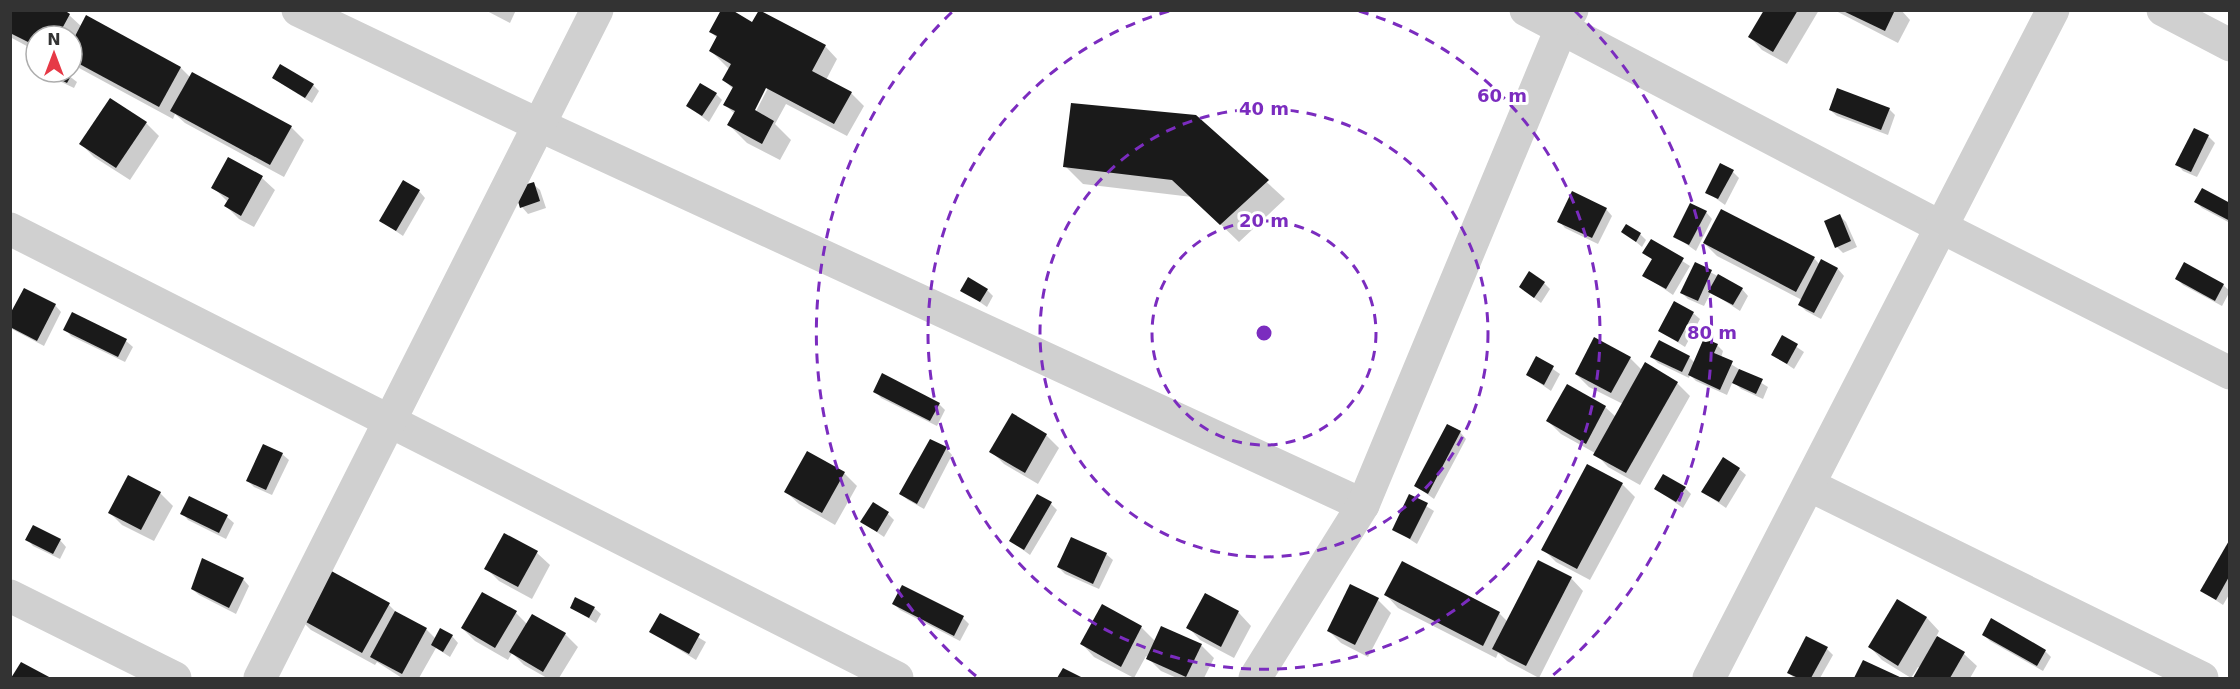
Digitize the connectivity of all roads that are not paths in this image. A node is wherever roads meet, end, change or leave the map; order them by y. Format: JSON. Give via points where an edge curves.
{"nodes":[{"id":1,"x":298,"y":10,"type":"edge"},
{"id":2,"x":597,"y":10,"type":"edge"},
{"id":3,"x":1526,"y":10,"type":"edge"},
{"id":4,"x":2053,"y":10,"type":"edge"},
{"id":5,"x":2163,"y":10,"type":"edge"},
{"id":6,"x":1566,"y":20,"type":"edge"},
{"id":7,"x":2229,"y":45,"type":"edge"},
{"id":8,"x":539,"y":125,"type":"junction"},
{"id":9,"x":1941,"y":227,"type":"junction"},
{"id":10,"x":10,"y":229,"type":"edge"},
{"id":11,"x":2229,"y":373,"type":"edge"},
{"id":12,"x":390,"y":421,"type":"junction"},
{"id":13,"x":1809,"y":485,"type":"junction"},
{"id":14,"x":1363,"y":505,"type":"junction"},
{"id":15,"x":10,"y":596,"type":"edge"},
{"id":16,"x":175,"y":678,"type":"edge"},
{"id":17,"x":260,"y":678,"type":"edge"},
{"id":18,"x":897,"y":678,"type":"edge"},
{"id":19,"x":1255,"y":678,"type":"edge"},
{"id":20,"x":1709,"y":678,"type":"edge"},
{"id":21,"x":2202,"y":678,"type":"edge"}],
"edges":[{"from":1,"to":8,"type":"street"},
{"from":2,"to":8,"type":"street"},
{"from":3,"to":6,"type":"street"},
{"from":4,"to":9,"type":"street"},
{"from":5,"to":7,"type":"street"},
{"from":6,"to":9,"type":"street"},
{"from":6,"to":14,"type":"street"},
{"from":8,"to":12,"type":"street"},
{"from":8,"to":14,"type":"street"},
{"from":9,"to":11,"type":"street"},
{"from":9,"to":13,"type":"street"},
{"from":10,"to":12,"type":"street"},
{"from":12,"to":17,"type":"street"},
{"from":12,"to":18,"type":"street"},
{"from":13,"to":20,"type":"street"},
{"from":13,"to":21,"type":"street"},
{"from":14,"to":19,"type":"street"},
{"from":15,"to":16,"type":"street"}]}
